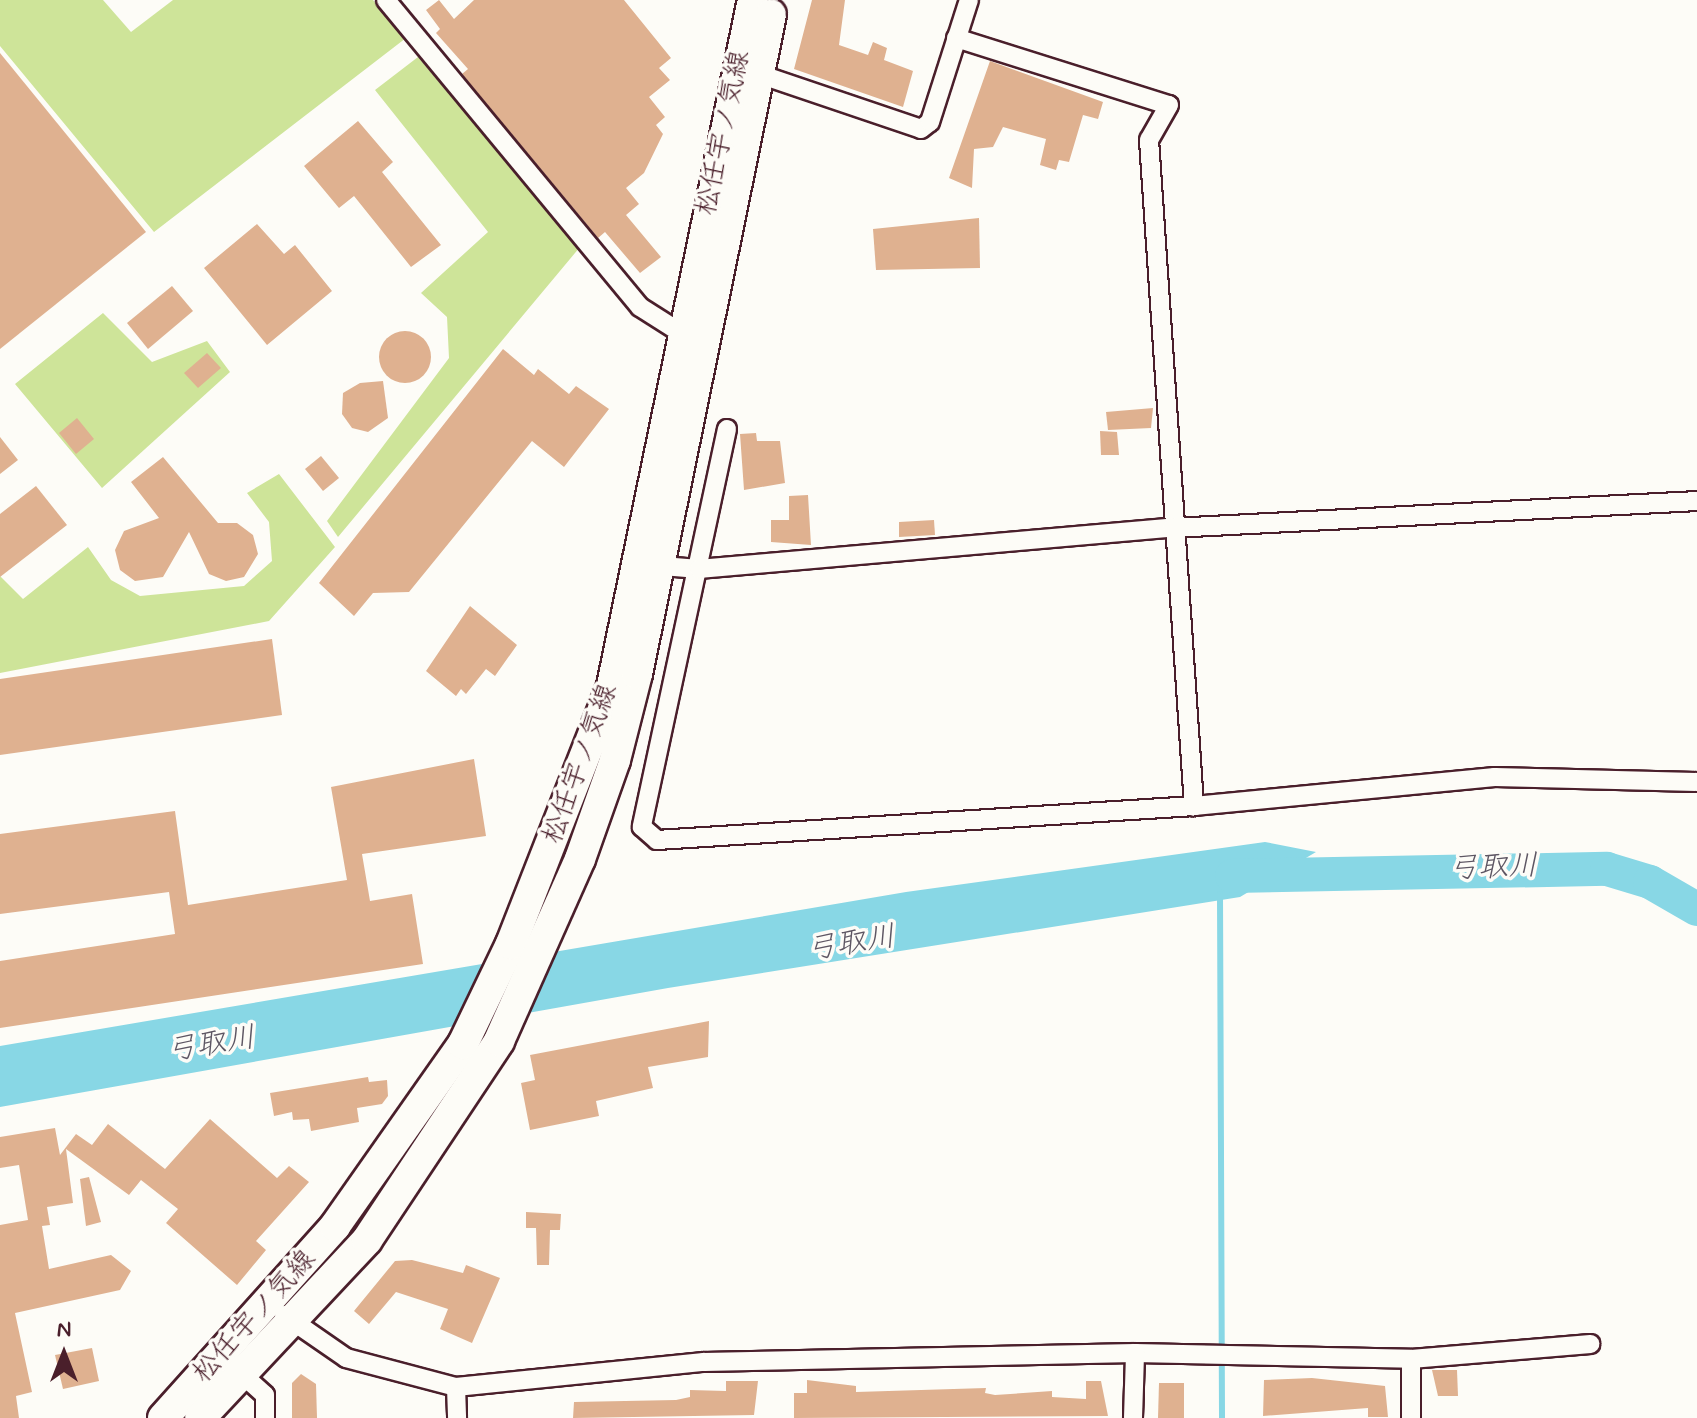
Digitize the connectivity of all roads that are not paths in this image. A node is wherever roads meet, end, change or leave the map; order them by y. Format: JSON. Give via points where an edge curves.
{"nodes":[{"id":1,"x":386,"y":0,"type":"edge"},
{"id":2,"x":753,"y":0,"type":"edge"},
{"id":3,"x":773,"y":0,"type":"edge"},
{"id":4,"x":969,"y":0,"type":"edge"},
{"id":5,"x":956,"y":38,"type":"junction"},
{"id":6,"x":749,"y":71,"type":"junction"},
{"id":7,"x":692,"y":338,"type":"junction"},
{"id":8,"x":727,"y":429,"type":"dead end"},
{"id":9,"x":1697,"y":501,"type":"edge"},
{"id":10,"x":1172,"y":528,"type":"junction"},
{"id":11,"x":650,"y":565,"type":"junction"},
{"id":12,"x":699,"y":569,"type":"junction"},
{"id":13,"x":1697,"y":782,"type":"edge"},
{"id":14,"x":1194,"y":806,"type":"junction"},
{"id":15,"x":269,"y":1303,"type":"junction"},
{"id":16,"x":293,"y":1323,"type":"junction"},
{"id":17,"x":1590,"y":1344,"type":"dead end"},
{"id":18,"x":1135,"y":1353,"type":"junction"},
{"id":19,"x":1411,"y":1359,"type":"junction"},
{"id":20,"x":232,"y":1365,"type":"junction"},
{"id":21,"x":456,"y":1387,"type":"junction"},
{"id":22,"x":163,"y":1418,"type":"edge"},
{"id":23,"x":200,"y":1418,"type":"edge"},
{"id":24,"x":265,"y":1418,"type":"edge"},
{"id":25,"x":457,"y":1418,"type":"edge"},
{"id":26,"x":1133,"y":1418,"type":"edge"},
{"id":27,"x":1411,"y":1418,"type":"edge"}],
"edges":[{"from":1,"to":7,"type":"street","via":[[640,307]]},
{"from":2,"to":6,"type":"main road","name":"松任宇ノ気線"},
{"from":3,"to":6,"type":"main road","name":"松任宇ノ気線"},
{"from":4,"to":5,"type":"street"},
{"from":5,"to":6,"type":"street","via":[[930,122],[921,129]]},
{"from":5,"to":10,"type":"street","via":[[1169,105],[1149,140]]},
{"from":6,"to":7,"type":"main road","name":"松任宇ノ気線"},
{"from":7,"to":11,"type":"main road","name":"松任宇ノ気線"},
{"from":8,"to":12,"type":"street"},
{"from":9,"to":10,"type":"street"},
{"from":10,"to":12,"type":"street"},
{"from":10,"to":14,"type":"street"},
{"from":11,"to":12,"type":"street"},
{"from":11,"to":15,"type":"main road","name":"松任宇ノ気線","via":[[612,686],[511,944],[435,1087],[335,1226]]},
{"from":11,"to":16,"type":"main road","name":"松任宇ノ気線","via":[[615,760],[545,946],[473,1081],[367,1240]]},
{"from":12,"to":14,"type":"street","via":[[642,827],[657,840]]},
{"from":13,"to":14,"type":"street","via":[[1495,777]]},
{"from":15,"to":16,"type":"street"},
{"from":15,"to":20,"type":"main road","name":"松任宇ノ気線"},
{"from":16,"to":20,"type":"main road","name":"松任宇ノ気線"},
{"from":16,"to":21,"type":"street","via":[[346,1358]]},
{"from":17,"to":19,"type":"street"},
{"from":18,"to":19,"type":"street"},
{"from":18,"to":21,"type":"street","via":[[704,1362]]},
{"from":18,"to":26,"type":"street"},
{"from":19,"to":27,"type":"street"},
{"from":20,"to":22,"type":"main road","name":"松任宇ノ気線"},
{"from":20,"to":23,"type":"main road","name":"松任宇ノ気線"},
{"from":20,"to":24,"type":"street","via":[[265,1395]]},
{"from":21,"to":25,"type":"street"}]}
